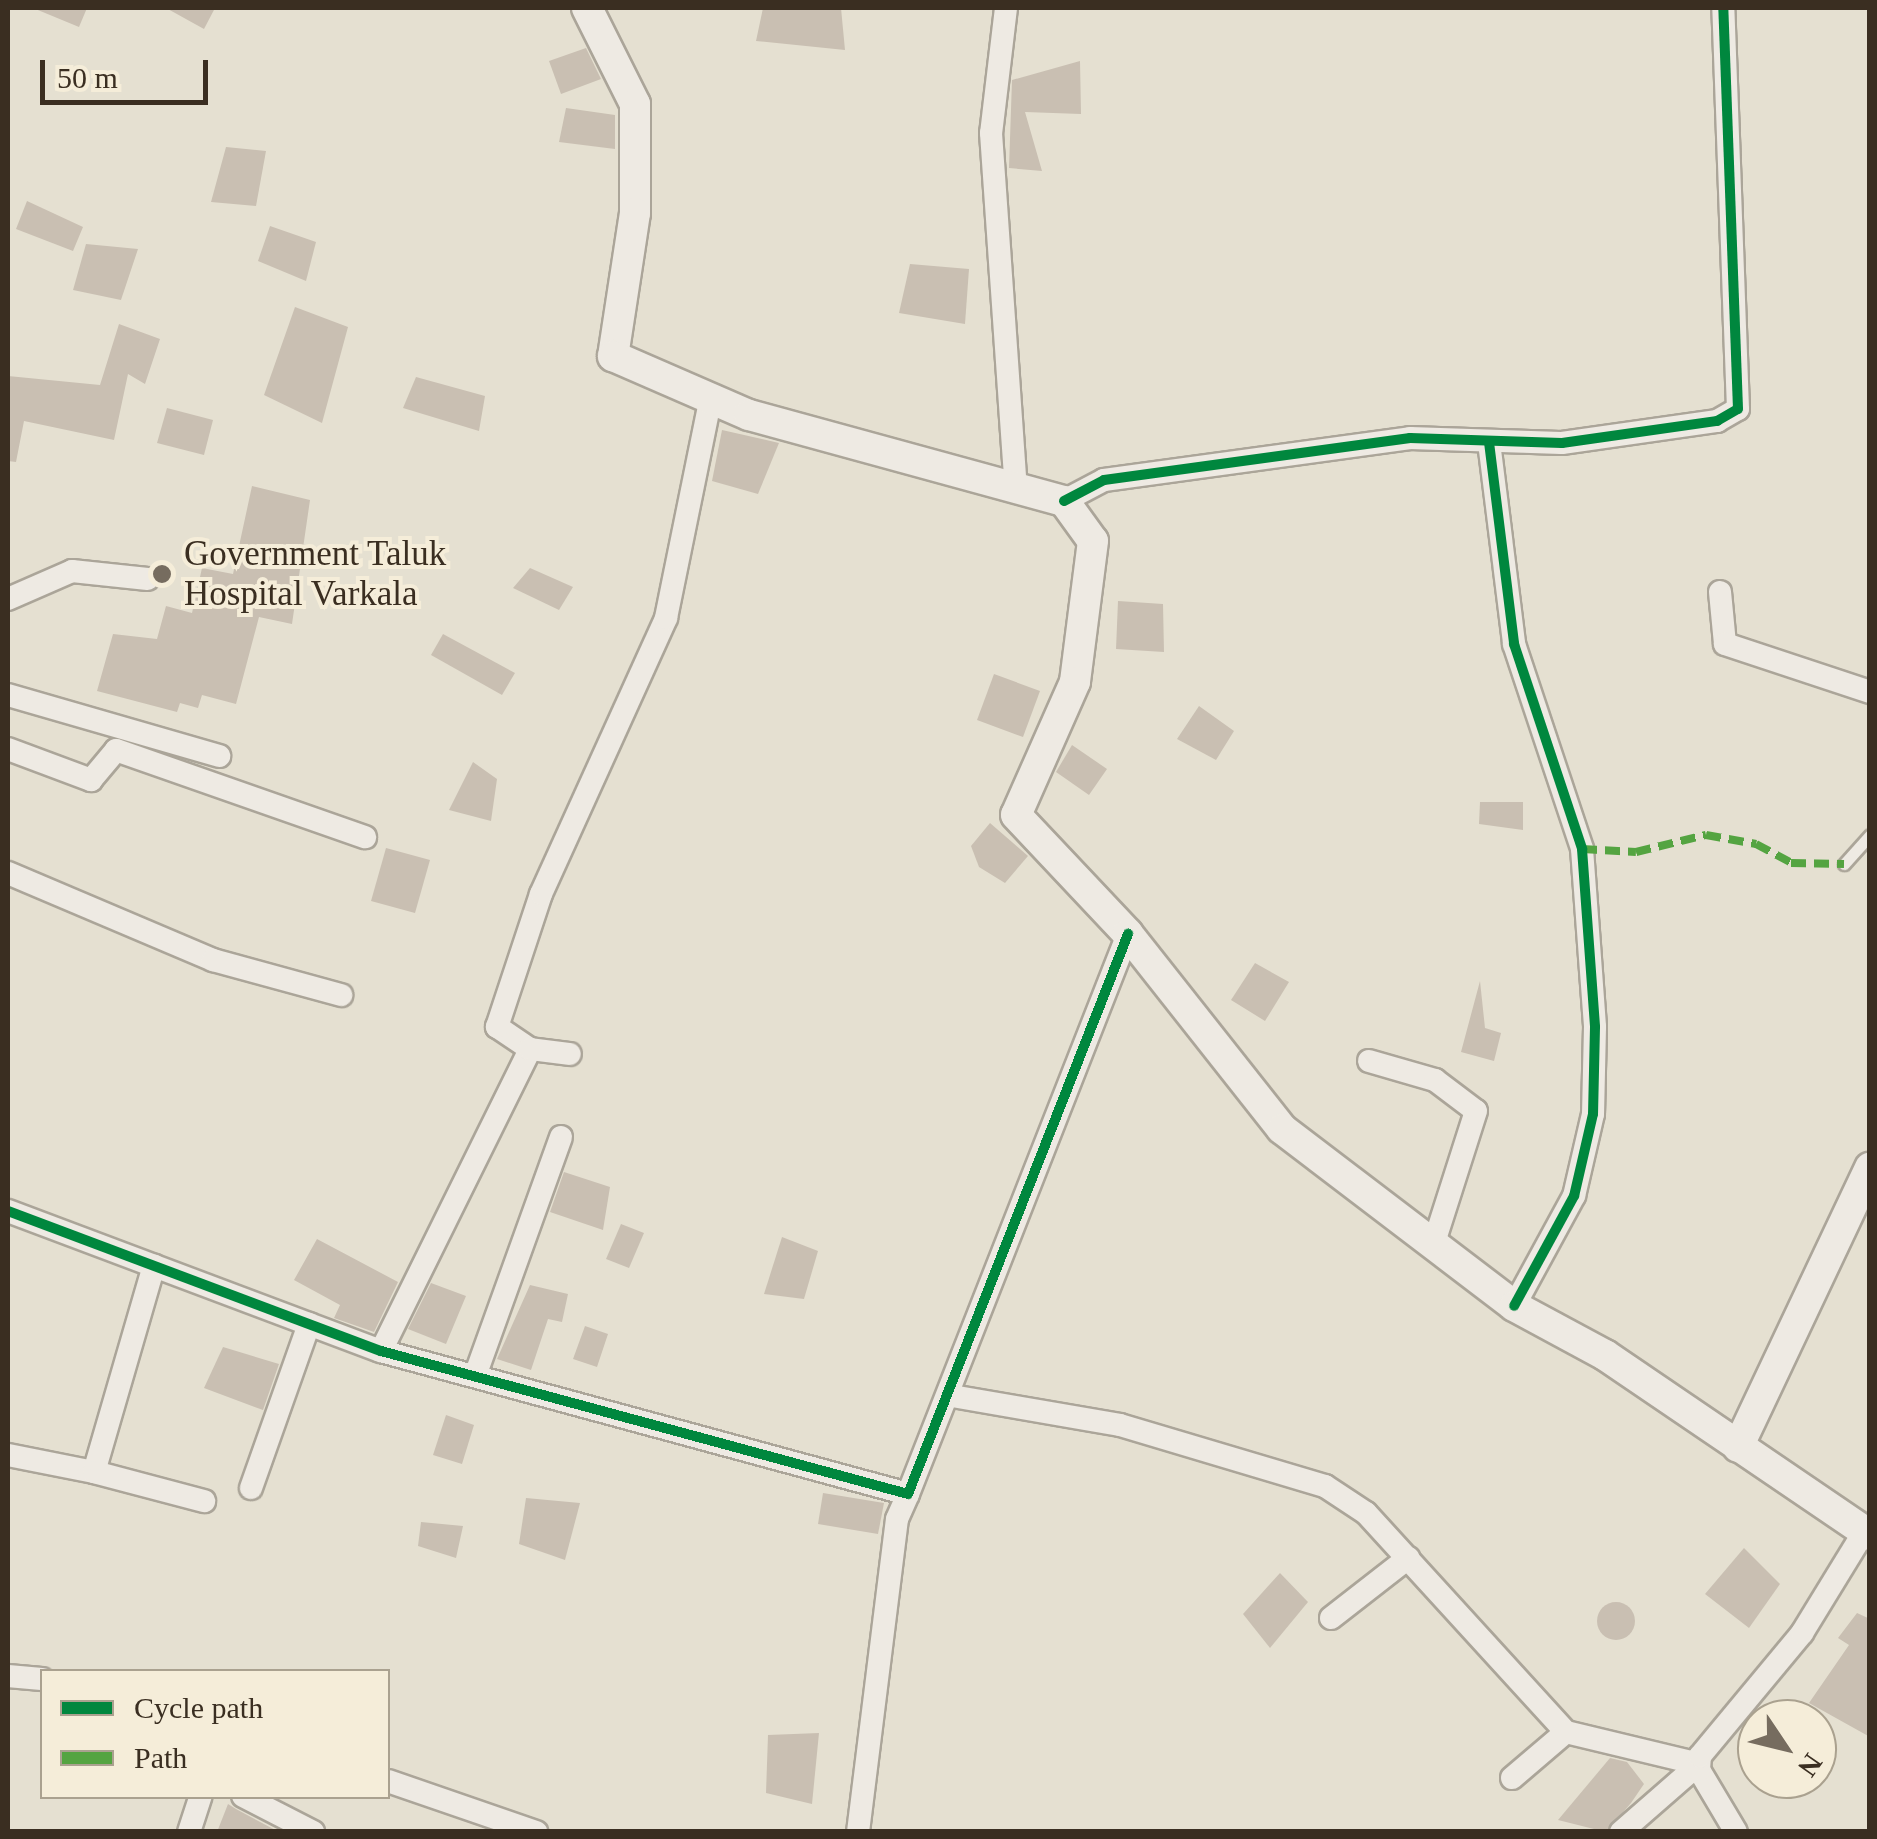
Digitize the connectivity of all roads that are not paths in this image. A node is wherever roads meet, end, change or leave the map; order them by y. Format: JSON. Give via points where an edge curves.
{"nodes":[{"id":1,"x":588,"y":8,"type":"edge"},
{"id":2,"x":1006,"y":8,"type":"edge"},
{"id":3,"x":1723,"y":8,"type":"edge"},
{"id":4,"x":710,"y":397,"type":"junction"},
{"id":5,"x":1490,"y":442,"type":"junction"},
{"id":6,"x":1016,"y":487,"type":"junction"},
{"id":7,"x":1064,"y":501,"type":"junction"},
{"id":8,"x":148,"y":579,"type":"dead end"},
{"id":9,"x":1720,"y":592,"type":"dead end"},
{"id":10,"x":8,"y":598,"type":"edge"},
{"id":11,"x":1870,"y":692,"type":"edge"},
{"id":12,"x":8,"y":695,"type":"edge"},
{"id":13,"x":8,"y":749,"type":"edge"},
{"id":14,"x":219,"y":756,"type":"dead end"},
{"id":15,"x":1870,"y":835,"type":"edge"},
{"id":16,"x":365,"y":837,"type":"dead end"},
{"id":17,"x":1844,"y":864,"type":"dead end"},
{"id":18,"x":8,"y":873,"type":"edge"},
{"id":19,"x":1128,"y":934,"type":"junction"},
{"id":20,"x":341,"y":995,"type":"dead end"},
{"id":21,"x":530,"y":1049,"type":"junction"},
{"id":22,"x":570,"y":1054,"type":"dead end"},
{"id":23,"x":1369,"y":1060,"type":"dead end"},
{"id":24,"x":561,"y":1137,"type":"dead end"},
{"id":25,"x":1870,"y":1168,"type":"edge"},
{"id":26,"x":8,"y":1211,"type":"edge"},
{"id":27,"x":1433,"y":1246,"type":"junction"},
{"id":28,"x":154,"y":1266,"type":"junction"},
{"id":29,"x":1514,"y":1306,"type":"junction"},
{"id":30,"x":309,"y":1324,"type":"junction"},
{"id":31,"x":382,"y":1351,"type":"junction"},
{"id":32,"x":475,"y":1376,"type":"junction"},
{"id":33,"x":952,"y":1396,"type":"junction"},
{"id":34,"x":1738,"y":1447,"type":"junction"},
{"id":35,"x":8,"y":1456,"type":"edge"},
{"id":36,"x":94,"y":1472,"type":"junction"},
{"id":37,"x":252,"y":1488,"type":"dead end"},
{"id":38,"x":908,"y":1494,"type":"junction"},
{"id":39,"x":204,"y":1501,"type":"dead end"},
{"id":40,"x":1866,"y":1534,"type":"edge"},
{"id":41,"x":1408,"y":1558,"type":"junction"},
{"id":42,"x":1330,"y":1618,"type":"dead end"},
{"id":43,"x":8,"y":1676,"type":"edge"},
{"id":44,"x":40,"y":1679,"type":"edge"},
{"id":45,"x":1566,"y":1732,"type":"junction"},
{"id":46,"x":1698,"y":1764,"type":"junction"},
{"id":47,"x":1512,"y":1778,"type":"dead end"},
{"id":48,"x":390,"y":1782,"type":"edge"},
{"id":49,"x":200,"y":1799,"type":"edge"},
{"id":50,"x":249,"y":1799,"type":"edge"},
{"id":51,"x":189,"y":1832,"type":"edge"},
{"id":52,"x":312,"y":1832,"type":"edge"},
{"id":53,"x":536,"y":1832,"type":"edge"},
{"id":54,"x":858,"y":1832,"type":"edge"},
{"id":55,"x":1621,"y":1832,"type":"edge"},
{"id":56,"x":1736,"y":1832,"type":"edge"}],
"edges":[{"from":1,"to":4,"type":"main road","via":[[635,104],[635,213],[613,356]]},
{"from":2,"to":6,"type":"street","via":[[991,133]]},
{"from":3,"to":5,"type":"street","via":[[1738,409],[1717,421],[1581,440]]},
{"from":4,"to":6,"type":"main road"},
{"from":4,"to":21,"type":"street","via":[[666,618],[541,894],[498,1027]]},
{"from":5,"to":7,"type":"street","via":[[1410,438],[1104,480]]},
{"from":5,"to":29,"type":"street","via":[[1514,644],[1582,849],[1595,1028],[1593,1114],[1574,1196]]},
{"from":6,"to":7,"type":"main road"},
{"from":7,"to":19,"type":"main road","via":[[1093,541],[1075,682],[1016,814]]},
{"from":8,"to":10,"type":"street","via":[[72,571]]},
{"from":9,"to":11,"type":"street","via":[[1725,644]]},
{"from":12,"to":14,"type":"street"},
{"from":13,"to":16,"type":"street","via":[[91,780],[116,750]]},
{"from":15,"to":17,"type":"lane"},
{"from":18,"to":20,"type":"street","via":[[213,960]]},
{"from":19,"to":27,"type":"main road","via":[[1261,1110]]},
{"from":19,"to":33,"type":"street"},
{"from":21,"to":22,"type":"street"},
{"from":21,"to":31,"type":"street"},
{"from":23,"to":27,"type":"street","via":[[1435,1080],[1476,1111]]},
{"from":24,"to":32,"type":"street"},
{"from":25,"to":34,"type":"main road"},
{"from":26,"to":28,"type":"street"},
{"from":27,"to":29,"type":"main road"},
{"from":28,"to":30,"type":"street"},
{"from":28,"to":36,"type":"street"},
{"from":29,"to":34,"type":"main road","via":[[1605,1354]]},
{"from":30,"to":31,"type":"street"},
{"from":30,"to":37,"type":"street"},
{"from":31,"to":32,"type":"street"},
{"from":32,"to":38,"type":"street"},
{"from":33,"to":38,"type":"street"},
{"from":33,"to":41,"type":"street","via":[[1120,1424],[1325,1486]]},
{"from":34,"to":40,"type":"main road"},
{"from":35,"to":36,"type":"street"},
{"from":36,"to":39,"type":"street"},
{"from":38,"to":54,"type":"street"},
{"from":40,"to":46,"type":"street","via":[[1802,1632]]},
{"from":41,"to":42,"type":"street"},
{"from":41,"to":45,"type":"street"},
{"from":43,"to":44,"type":"street"},
{"from":45,"to":46,"type":"street"},
{"from":45,"to":47,"type":"street"},
{"from":46,"to":55,"type":"street"},
{"from":46,"to":56,"type":"street"},
{"from":48,"to":53,"type":"street"},
{"from":49,"to":51,"type":"street"},
{"from":50,"to":52,"type":"street"}]}
